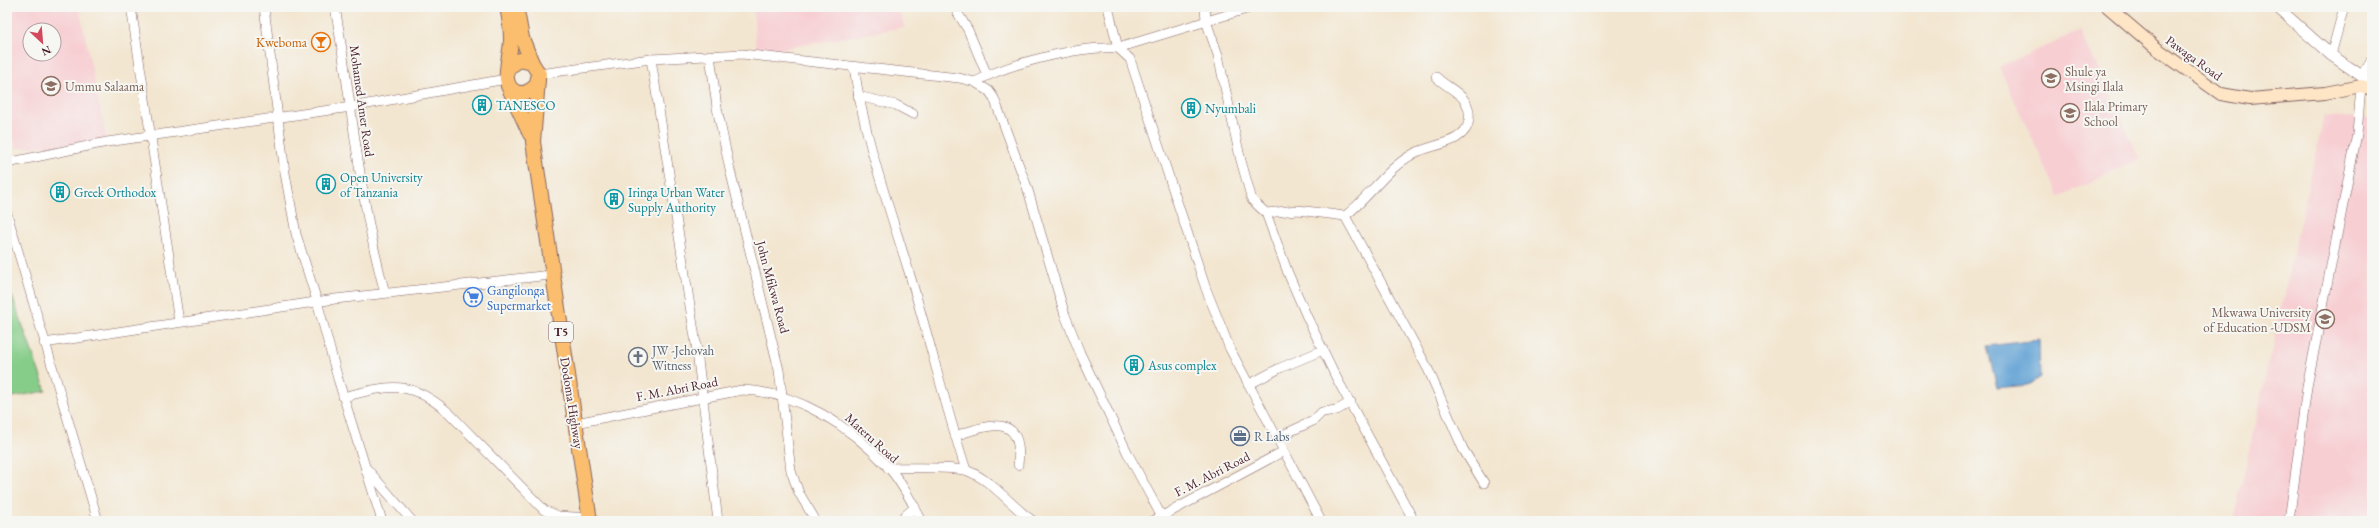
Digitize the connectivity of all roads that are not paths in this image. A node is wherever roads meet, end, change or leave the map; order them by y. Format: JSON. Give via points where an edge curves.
{"nodes":[{"id":1,"x":131,"y":7,"type":"edge"},
{"id":2,"x":264,"y":7,"type":"edge"},
{"id":3,"x":335,"y":7,"type":"edge"},
{"id":4,"x":507,"y":7,"type":"edge"},
{"id":5,"x":517,"y":7,"type":"edge"},
{"id":6,"x":954,"y":7,"type":"edge"},
{"id":7,"x":1108,"y":7,"type":"edge"},
{"id":8,"x":1205,"y":7,"type":"edge"},
{"id":9,"x":1253,"y":7,"type":"edge"},
{"id":10,"x":2108,"y":7,"type":"edge"},
{"id":11,"x":2277,"y":7,"type":"edge"},
{"id":12,"x":2344,"y":7,"type":"edge"},
{"id":13,"x":1206,"y":21,"type":"junction"},
{"id":14,"x":1118,"y":48,"type":"junction"},
{"id":15,"x":710,"y":55,"type":"junction"},
{"id":16,"x":2331,"y":55,"type":"junction"},
{"id":17,"x":651,"y":59,"type":"junction"},
{"id":18,"x":2372,"y":59,"type":"edge"},
{"id":19,"x":854,"y":66,"type":"junction"},
{"id":20,"x":536,"y":72,"type":"junction"},
{"id":21,"x":987,"y":75,"type":"junction"},
{"id":22,"x":508,"y":77,"type":"junction"},
{"id":23,"x":1436,"y":77,"type":"dead end"},
{"id":24,"x":975,"y":82,"type":"junction"},
{"id":25,"x":2367,"y":83,"type":"edge"},
{"id":26,"x":858,"y":96,"type":"junction"},
{"id":27,"x":351,"y":107,"type":"junction"},
{"id":28,"x":913,"y":114,"type":"dead end"},
{"id":29,"x":279,"y":117,"type":"junction"},
{"id":30,"x":152,"y":136,"type":"junction"},
{"id":31,"x":533,"y":142,"type":"junction"},
{"id":32,"x":7,"y":163,"type":"edge"},
{"id":33,"x":1266,"y":213,"type":"junction"},
{"id":34,"x":7,"y":214,"type":"edge"},
{"id":35,"x":1345,"y":216,"type":"junction"},
{"id":36,"x":551,"y":276,"type":"junction"},
{"id":37,"x":385,"y":293,"type":"junction"},
{"id":38,"x":318,"y":301,"type":"junction"},
{"id":39,"x":180,"y":322,"type":"junction"},
{"id":40,"x":44,"y":343,"type":"junction"},
{"id":41,"x":1323,"y":350,"type":"junction"},
{"id":42,"x":1248,"y":386,"type":"junction"},
{"id":43,"x":784,"y":396,"type":"junction"},
{"id":44,"x":343,"y":397,"type":"junction"},
{"id":45,"x":702,"y":397,"type":"junction"},
{"id":46,"x":1351,"y":402,"type":"junction"},
{"id":47,"x":576,"y":423,"type":"junction"},
{"id":48,"x":955,"y":436,"type":"junction"},
{"id":49,"x":1276,"y":438,"type":"junction"},
{"id":50,"x":1284,"y":451,"type":"junction"},
{"id":51,"x":1018,"y":465,"type":"dead end"},
{"id":52,"x":366,"y":468,"type":"junction"},
{"id":53,"x":888,"y":468,"type":"junction"},
{"id":54,"x":966,"y":470,"type":"junction"},
{"id":55,"x":1484,"y":483,"type":"dead end"},
{"id":56,"x":914,"y":508,"type":"junction"},
{"id":57,"x":1019,"y":511,"type":"junction"},
{"id":58,"x":1162,"y":518,"type":"edge"},
{"id":59,"x":590,"y":520,"type":"edge"},
{"id":60,"x":98,"y":521,"type":"edge"},
{"id":61,"x":382,"y":521,"type":"edge"},
{"id":62,"x":412,"y":521,"type":"edge"},
{"id":63,"x":718,"y":521,"type":"edge"},
{"id":64,"x":816,"y":521,"type":"edge"},
{"id":65,"x":899,"y":521,"type":"edge"},
{"id":66,"x":922,"y":521,"type":"edge"},
{"id":67,"x":1021,"y":521,"type":"edge"},
{"id":68,"x":1033,"y":521,"type":"edge"},
{"id":69,"x":1153,"y":521,"type":"edge"},
{"id":70,"x":1321,"y":521,"type":"edge"},
{"id":71,"x":1414,"y":521,"type":"edge"},
{"id":72,"x":2289,"y":521,"type":"edge"}],
"edges":[{"from":1,"to":30,"type":"street"},
{"from":2,"to":29,"type":"street"},
{"from":3,"to":27,"type":"street","name":"Mohamed Amer Road"},
{"from":4,"to":22,"type":"highway","via":[[511,38]]},
{"from":5,"to":20,"type":"highway","number":"T5","via":[[522,38]]},
{"from":6,"to":21,"type":"street","via":[[968,30]]},
{"from":7,"to":14,"type":"street"},
{"from":8,"to":13,"type":"street"},
{"from":9,"to":13,"type":"street"},
{"from":10,"to":25,"type":"main road","name":"Pawaga Road","via":[[2156,48],[2221,94],[2250,100],[2324,93]]},
{"from":11,"to":16,"type":"street"},
{"from":12,"to":16,"type":"street"},
{"from":13,"to":14,"type":"street"},
{"from":13,"to":33,"type":"street","via":[[1220,62],[1249,191],[1255,204]]},
{"from":14,"to":21,"type":"street","via":[[1100,47],[1076,51]]},
{"from":14,"to":42,"type":"street","via":[[1130,59],[1206,289]]},
{"from":15,"to":17,"type":"street"},
{"from":15,"to":19,"type":"street","via":[[742,54]]},
{"from":15,"to":43,"type":"street","name":"John Mfikwa Road","via":[[717,108],[730,170],[772,334]]},
{"from":16,"to":25,"type":"street"},
{"from":17,"to":20,"type":"street"},
{"from":17,"to":45,"type":"street"},
{"from":18,"to":25,"type":"street"},
{"from":19,"to":24,"type":"street"},
{"from":19,"to":26,"type":"street"},
{"from":20,"to":22,"type":"highway","via":[[520,60]]},
{"from":20,"to":22,"type":"highway","via":[[536,86],[525,93],[512,90]]},
{"from":20,"to":31,"type":"highway","number":"T5"},
{"from":21,"to":24,"type":"street"},
{"from":22,"to":27,"type":"street"},
{"from":22,"to":31,"type":"highway","number":"T5"},
{"from":23,"to":35,"type":"street","via":[[1463,97],[1469,120],[1466,128],[1452,141],[1415,153],[1399,164]]},
{"from":24,"to":58,"type":"street","via":[[989,91],[994,98],[1027,187],[1050,269],[1073,334],[1098,395]]},
{"from":25,"to":72,"type":"street","via":[[2307,387]]},
{"from":26,"to":28,"type":"street","via":[[896,105]]},
{"from":26,"to":48,"type":"street","via":[[888,211],[908,270]]},
{"from":27,"to":29,"type":"street"},
{"from":27,"to":37,"type":"street","name":"Mohamed Amer Road","via":[[361,186],[376,263]]},
{"from":29,"to":30,"type":"street"},
{"from":29,"to":38,"type":"street","via":[[285,173],[296,234]]},
{"from":30,"to":32,"type":"street","via":[[107,142]]},
{"from":30,"to":39,"type":"street"},
{"from":31,"to":36,"type":"highway","name":"Dodoma Highway","number":"T5"},
{"from":33,"to":35,"type":"street","via":[[1298,210]]},
{"from":33,"to":41,"type":"street","via":[[1288,273]]},
{"from":34,"to":40,"type":"street"},
{"from":35,"to":55,"type":"street","via":[[1428,369],[1464,449]]},
{"from":36,"to":37,"type":"street"},
{"from":36,"to":47,"type":"highway","name":"Dodoma Highway","number":"T5"},
{"from":37,"to":38,"type":"street"},
{"from":38,"to":39,"type":"street"},
{"from":38,"to":44,"type":"street"},
{"from":39,"to":40,"type":"street"},
{"from":40,"to":60,"type":"street"},
{"from":41,"to":42,"type":"street","via":[[1280,368]]},
{"from":41,"to":46,"type":"street"},
{"from":42,"to":49,"type":"street"},
{"from":43,"to":45,"type":"street","name":"F. M. Abri Road","via":[[761,390],[742,390]]},
{"from":43,"to":53,"type":"street","name":"Materu Road","via":[[829,418],[845,429]]},
{"from":43,"to":64,"type":"street","name":"John Mfikwa Road","via":[[791,471],[799,493]]},
{"from":44,"to":52,"type":"street"},
{"from":44,"to":59,"type":"street","via":[[380,388],[399,387],[422,395],[436,402],[449,414],[544,510],[558,516]]},
{"from":45,"to":47,"type":"street","name":"F. M. Abri Road"},
{"from":45,"to":63,"type":"street"},
{"from":46,"to":49,"type":"street","via":[[1337,410],[1322,412],[1313,421]]},
{"from":46,"to":71,"type":"street"},
{"from":47,"to":59,"type":"highway","name":"Dodoma Highway","number":"T5"},
{"from":48,"to":51,"type":"street","via":[[985,426],[1001,426],[1013,434],[1018,444]]},
{"from":48,"to":54,"type":"street"},
{"from":49,"to":50,"type":"street"},
{"from":50,"to":58,"type":"street","name":"F. M. Abri Road"},
{"from":50,"to":70,"type":"street"},
{"from":52,"to":61,"type":"street"},
{"from":52,"to":62,"type":"street"},
{"from":53,"to":54,"type":"street"},
{"from":53,"to":56,"type":"street","name":"Materu Road"},
{"from":54,"to":57,"type":"street","via":[[981,478]]},
{"from":56,"to":65,"type":"street"},
{"from":56,"to":66,"type":"street","name":"Materu Road"},
{"from":57,"to":67,"type":"street"},
{"from":57,"to":68,"type":"street"},
{"from":58,"to":69,"type":"street","name":"F. M. Abri Road"}]}
